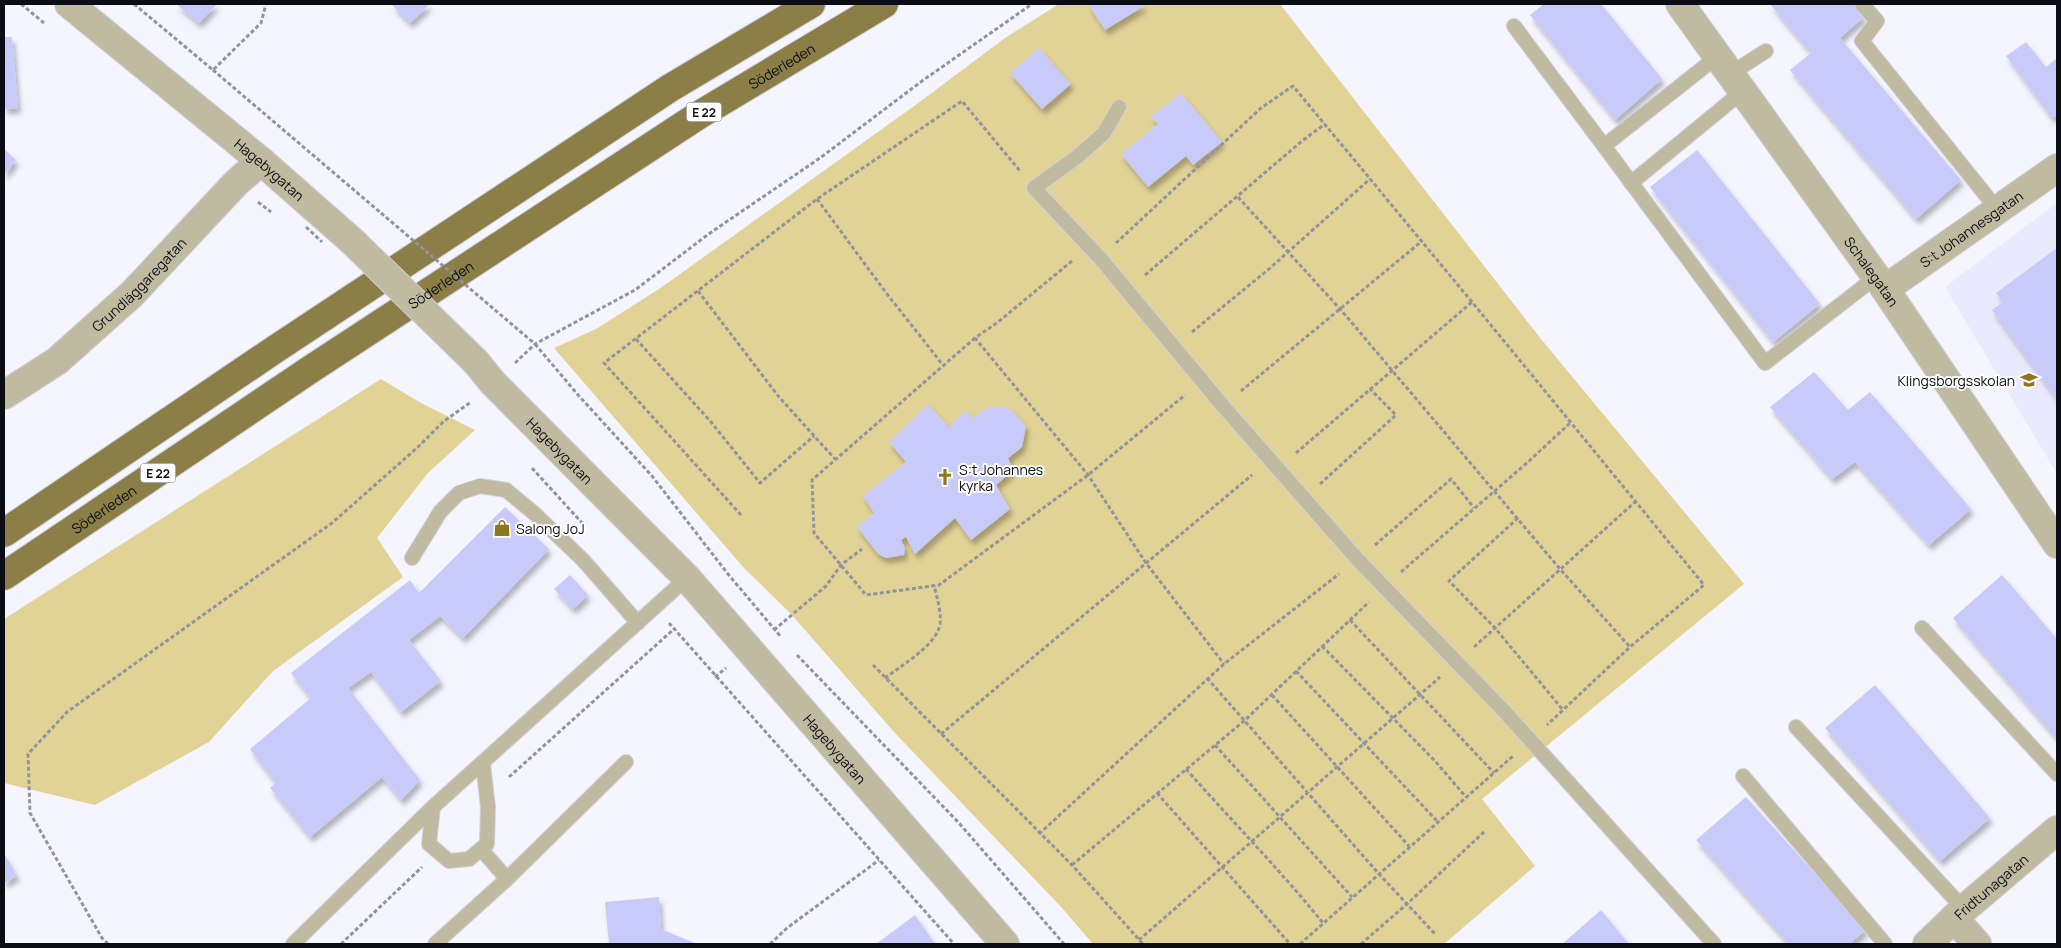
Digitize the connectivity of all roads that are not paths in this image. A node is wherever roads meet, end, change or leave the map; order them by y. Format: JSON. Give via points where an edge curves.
{"nodes":[{"id":1,"x":69,"y":4,"type":"edge"},
{"id":2,"x":811,"y":4,"type":"edge"},
{"id":3,"x":884,"y":4,"type":"edge"},
{"id":4,"x":1680,"y":4,"type":"edge"},
{"id":5,"x":1862,"y":4,"type":"edge"},
{"id":6,"x":1514,"y":26,"type":"dead end"},
{"id":7,"x":1766,"y":51,"type":"dead end"},
{"id":8,"x":1730,"y":74,"type":"junction"},
{"id":9,"x":1119,"y":107,"type":"dead end"},
{"id":10,"x":1604,"y":146,"type":"junction"},
{"id":11,"x":261,"y":161,"type":"junction"},
{"id":12,"x":2057,"y":168,"type":"edge"},
{"id":13,"x":1631,"y":183,"type":"junction"},
{"id":14,"x":1997,"y":210,"type":"junction"},
{"id":15,"x":1880,"y":283,"type":"junction"},
{"id":16,"x":4,"y":395,"type":"edge"},
{"id":17,"x":4,"y":533,"type":"edge"},
{"id":18,"x":2057,"y":544,"type":"edge"},
{"id":19,"x":412,"y":558,"type":"dead end"},
{"id":20,"x":4,"y":576,"type":"edge"},
{"id":21,"x":687,"y":578,"type":"junction"},
{"id":22,"x":638,"y":623,"type":"junction"},
{"id":23,"x":1922,"y":628,"type":"dead end"},
{"id":24,"x":1796,"y":727,"type":"dead end"},
{"id":25,"x":626,"y":762,"type":"dead end"},
{"id":26,"x":483,"y":764,"type":"junction"},
{"id":27,"x":2057,"y":774,"type":"edge"},
{"id":28,"x":1743,"y":776,"type":"dead end"},
{"id":29,"x":433,"y":807,"type":"junction"},
{"id":30,"x":2056,"y":835,"type":"edge"},
{"id":31,"x":481,"y":849,"type":"junction"},
{"id":32,"x":507,"y":879,"type":"junction"},
{"id":33,"x":1959,"y":914,"type":"junction"},
{"id":34,"x":996,"y":941,"type":"edge"},
{"id":35,"x":292,"y":944,"type":"edge"},
{"id":36,"x":435,"y":944,"type":"edge"},
{"id":37,"x":1714,"y":944,"type":"edge"},
{"id":38,"x":1885,"y":944,"type":"edge"},
{"id":39,"x":1927,"y":944,"type":"edge"},
{"id":40,"x":1977,"y":944,"type":"edge"}],
"edges":[{"from":1,"to":11,"type":"street","name":"Hagebygatan"},
{"from":2,"to":17,"type":"highway","number":"E 22","via":[[670,88]]},
{"from":3,"to":20,"type":"highway","name":"Söderleden","number":"E 22","via":[[699,115],[311,369]]},
{"from":4,"to":8,"type":"street","name":"Schalegatan"},
{"from":5,"to":14,"type":"lane","via":[[1877,22],[1862,41]]},
{"from":6,"to":10,"type":"lane"},
{"from":7,"to":8,"type":"lane"},
{"from":8,"to":10,"type":"lane"},
{"from":8,"to":13,"type":"lane"},
{"from":8,"to":15,"type":"street","name":"Schalegatan"},
{"from":9,"to":37,"type":"lane","via":[[1104,133],[1034,188],[1090,246],[1223,406],[1358,560],[1531,741]]},
{"from":10,"to":13,"type":"lane"},
{"from":11,"to":16,"type":"street","name":"Grundläggaregatan","via":[[236,183],[132,294],[57,361]]},
{"from":11,"to":21,"type":"street","name":"Hagebygatan","bridge":true,"via":[[352,241]]},
{"from":12,"to":14,"type":"street","name":"S:t Johannesgatan"},
{"from":13,"to":15,"type":"lane","via":[[1765,364]]},
{"from":14,"to":15,"type":"street","name":"S:t Johannesgatan"},
{"from":15,"to":18,"type":"street","name":"Schalegatan"},
{"from":19,"to":22,"type":"lane","via":[[440,512],[459,493],[480,486],[506,490],[583,560]]},
{"from":21,"to":22,"type":"lane"},
{"from":21,"to":34,"type":"street","name":"Hagebygatan"},
{"from":22,"to":26,"type":"lane"},
{"from":23,"to":27,"type":"lane"},
{"from":24,"to":33,"type":"lane"},
{"from":25,"to":32,"type":"lane"},
{"from":26,"to":29,"type":"lane"},
{"from":26,"to":31,"type":"lane","via":[[487,844]]},
{"from":28,"to":38,"type":"lane"},
{"from":29,"to":31,"type":"lane","via":[[429,844],[449,861],[469,859]]},
{"from":29,"to":35,"type":"lane"},
{"from":30,"to":33,"type":"street","name":"Fridtunagatan"},
{"from":31,"to":32,"type":"lane"},
{"from":32,"to":36,"type":"lane"},
{"from":33,"to":39,"type":"street","name":"Fridtunagatan"},
{"from":33,"to":40,"type":"street"}]}
